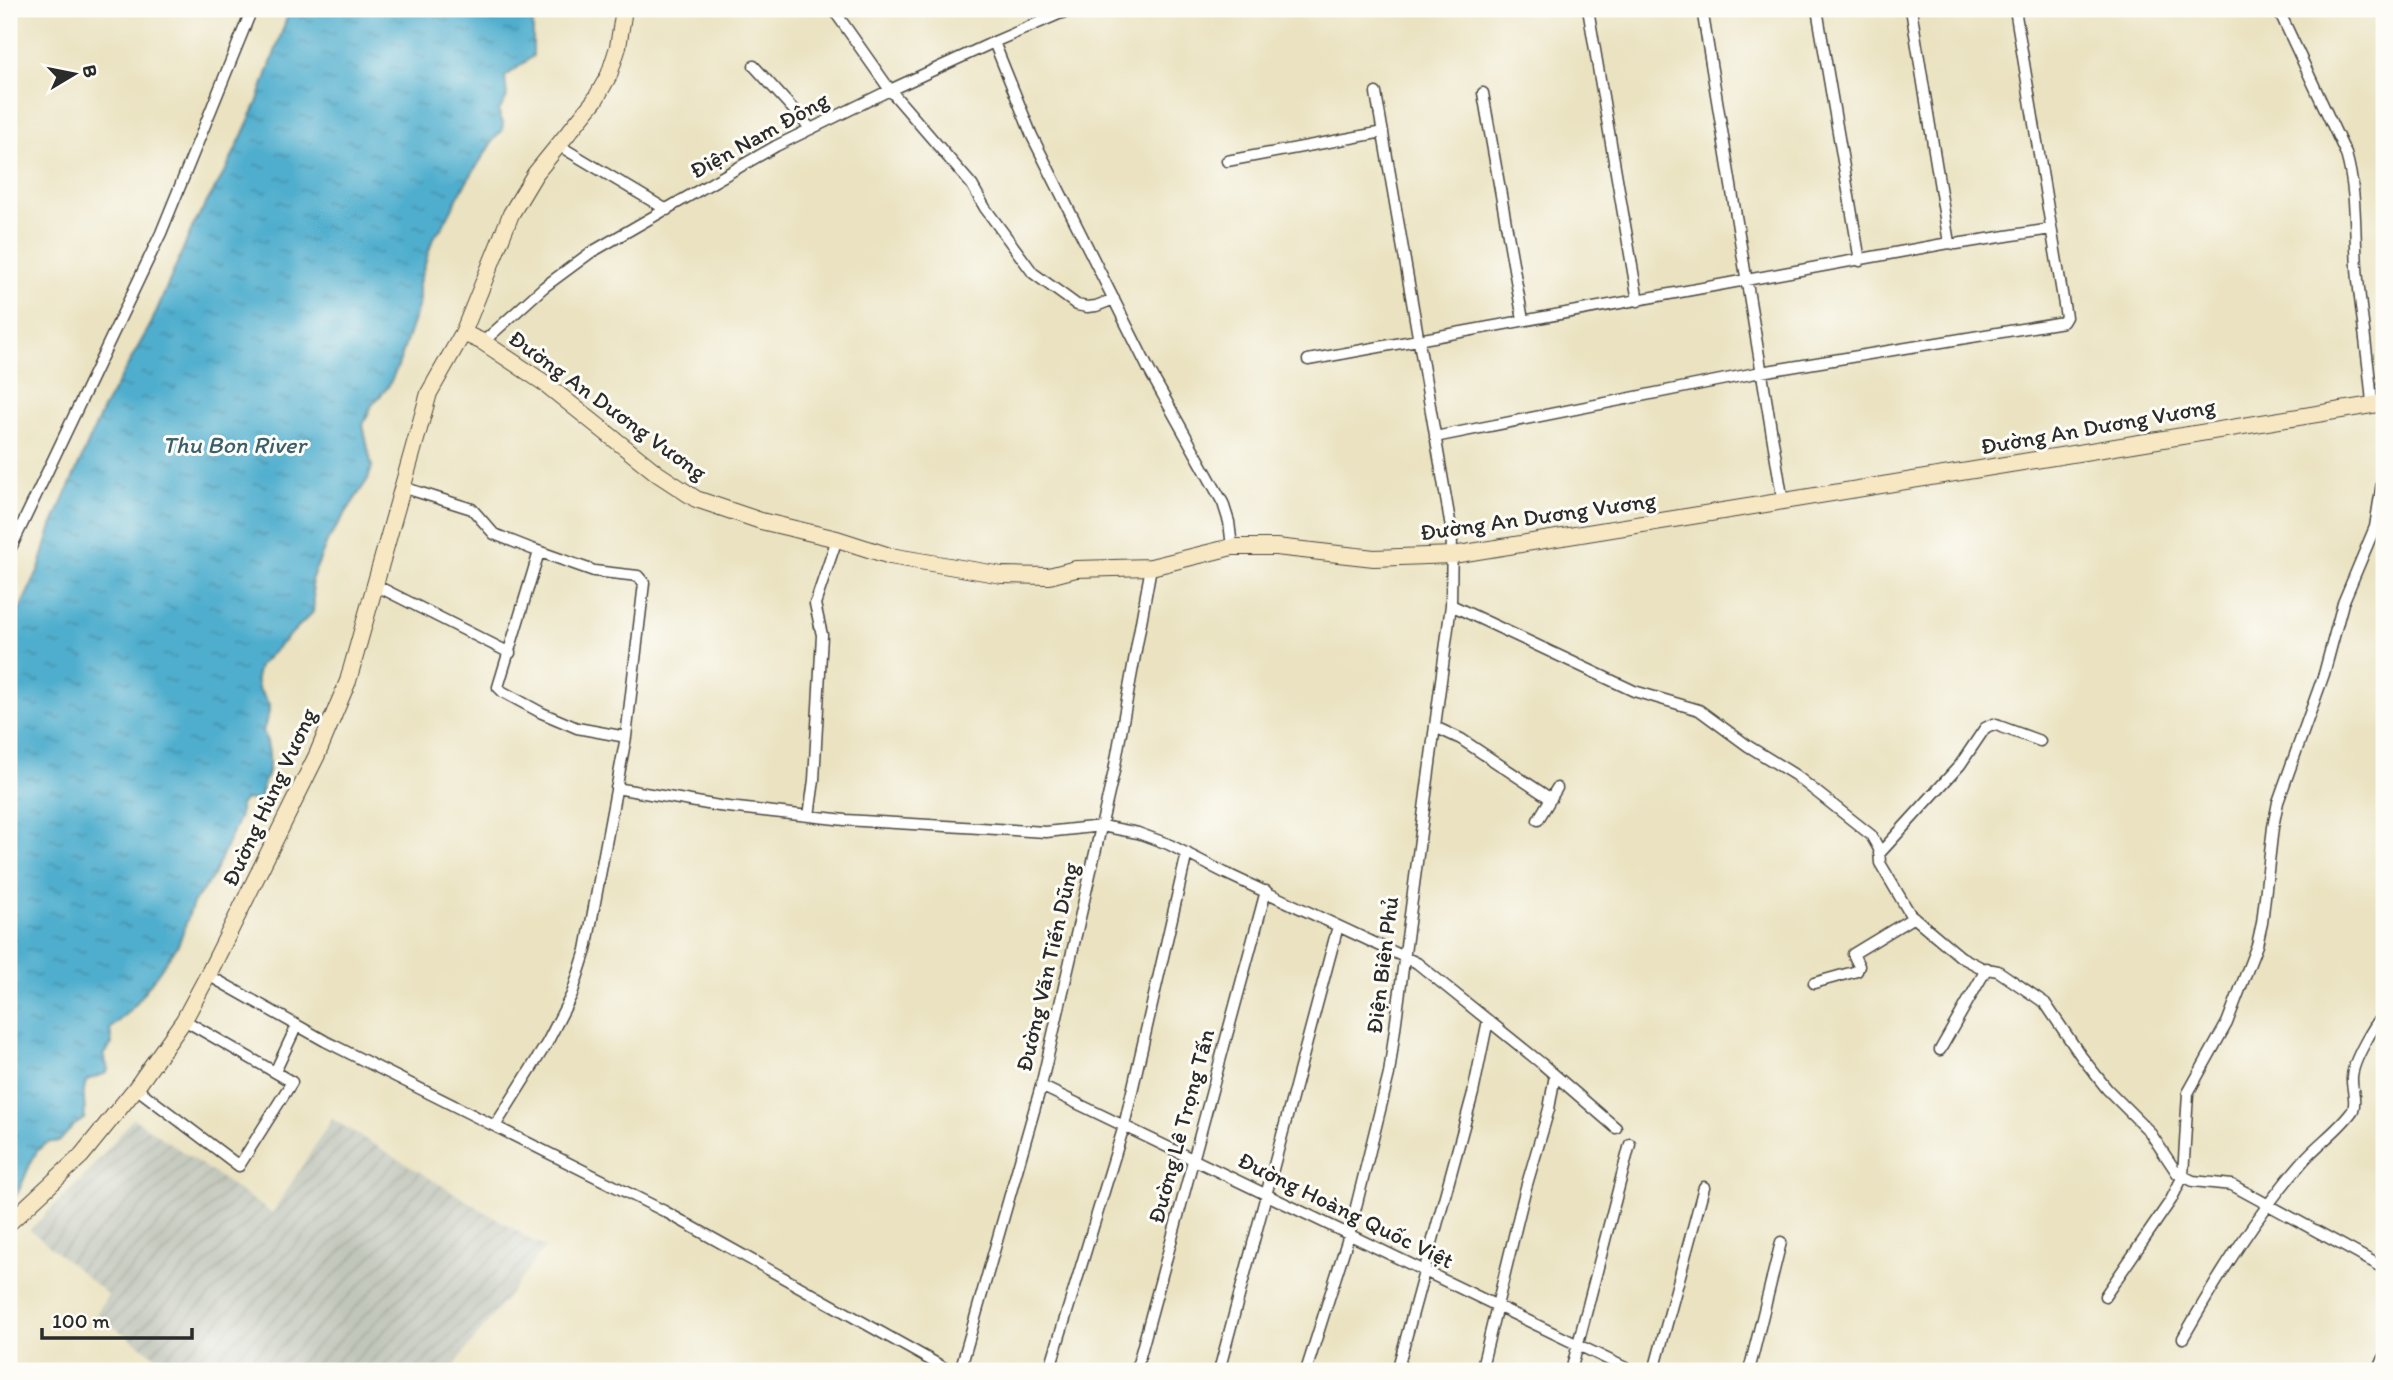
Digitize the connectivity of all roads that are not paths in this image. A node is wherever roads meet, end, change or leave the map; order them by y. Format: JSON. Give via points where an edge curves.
{"nodes":[{"id":1,"x":252,"y":9,"type":"edge"},
{"id":2,"x":624,"y":9,"type":"edge"},
{"id":3,"x":833,"y":9,"type":"edge"},
{"id":4,"x":1080,"y":9,"type":"edge"},
{"id":5,"x":1588,"y":9,"type":"edge"},
{"id":6,"x":1702,"y":9,"type":"edge"},
{"id":7,"x":1817,"y":9,"type":"edge"},
{"id":8,"x":1911,"y":9,"type":"edge"},
{"id":9,"x":2015,"y":9,"type":"edge"},
{"id":10,"x":2281,"y":15,"type":"dead end"},
{"id":11,"x":994,"y":42,"type":"junction"},
{"id":12,"x":754,"y":66,"type":"dead end"},
{"id":13,"x":890,"y":90,"type":"junction"},
{"id":14,"x":1376,"y":93,"type":"dead end"},
{"id":15,"x":1483,"y":93,"type":"dead end"},
{"id":16,"x":811,"y":129,"type":"junction"},
{"id":17,"x":1383,"y":132,"type":"junction"},
{"id":18,"x":558,"y":145,"type":"junction"},
{"id":19,"x":1227,"y":162,"type":"dead end"},
{"id":20,"x":667,"y":210,"type":"junction"},
{"id":21,"x":2051,"y":229,"type":"junction"},
{"id":22,"x":1949,"y":243,"type":"junction"},
{"id":23,"x":1860,"y":261,"type":"junction"},
{"id":24,"x":1748,"y":281,"type":"junction"},
{"id":25,"x":1114,"y":299,"type":"junction"},
{"id":26,"x":1637,"y":301,"type":"junction"},
{"id":27,"x":1523,"y":320,"type":"junction"},
{"id":28,"x":463,"y":333,"type":"junction"},
{"id":29,"x":1418,"y":340,"type":"junction"},
{"id":30,"x":483,"y":342,"type":"junction"},
{"id":31,"x":1308,"y":360,"type":"dead end"},
{"id":32,"x":1761,"y":372,"type":"junction"},
{"id":33,"x":2378,"y":403,"type":"edge"},
{"id":34,"x":1435,"y":437,"type":"junction"},
{"id":35,"x":2384,"y":470,"type":"edge"},
{"id":36,"x":401,"y":487,"type":"junction"},
{"id":37,"x":1783,"y":502,"type":"junction"},
{"id":38,"x":837,"y":539,"type":"junction"},
{"id":39,"x":1232,"y":547,"type":"junction"},
{"id":40,"x":9,"y":552,"type":"edge"},
{"id":41,"x":539,"y":552,"type":"junction"},
{"id":42,"x":1453,"y":555,"type":"junction"},
{"id":43,"x":1151,"y":567,"type":"junction"},
{"id":44,"x":375,"y":584,"type":"junction"},
{"id":45,"x":1451,"y":605,"type":"junction"},
{"id":46,"x":510,"y":653,"type":"junction"},
{"id":47,"x":1435,"y":727,"type":"junction"},
{"id":48,"x":626,"y":737,"type":"junction"},
{"id":49,"x":2040,"y":741,"type":"dead end"},
{"id":50,"x":616,"y":788,"type":"junction"},
{"id":51,"x":809,"y":816,"type":"junction"},
{"id":52,"x":1538,"y":820,"type":"dead end"},
{"id":53,"x":1102,"y":826,"type":"junction"},
{"id":54,"x":1187,"y":853,"type":"junction"},
{"id":55,"x":1879,"y":854,"type":"junction"},
{"id":56,"x":1266,"y":891,"type":"junction"},
{"id":57,"x":1914,"y":917,"type":"junction"},
{"id":58,"x":1338,"y":926,"type":"junction"},
{"id":59,"x":1404,"y":955,"type":"junction"},
{"id":60,"x":1987,"y":968,"type":"junction"},
{"id":61,"x":208,"y":975,"type":"junction"},
{"id":62,"x":1814,"y":983,"type":"dead end"},
{"id":63,"x":2384,"y":1013,"type":"edge"},
{"id":64,"x":184,"y":1020,"type":"junction"},
{"id":65,"x":1488,"y":1020,"type":"junction"},
{"id":66,"x":297,"y":1025,"type":"junction"},
{"id":67,"x":1940,"y":1050,"type":"dead end"},
{"id":68,"x":275,"y":1072,"type":"junction"},
{"id":69,"x":1555,"y":1075,"type":"junction"},
{"id":70,"x":1041,"y":1086,"type":"junction"},
{"id":71,"x":136,"y":1088,"type":"junction"},
{"id":72,"x":495,"y":1126,"type":"junction"},
{"id":73,"x":1124,"y":1126,"type":"junction"},
{"id":74,"x":1616,"y":1128,"type":"dead end"},
{"id":75,"x":1630,"y":1144,"type":"dead end"},
{"id":76,"x":1194,"y":1160,"type":"junction"},
{"id":77,"x":2183,"y":1176,"type":"junction"},
{"id":78,"x":1704,"y":1187,"type":"dead end"},
{"id":79,"x":1265,"y":1194,"type":"junction"},
{"id":80,"x":2270,"y":1204,"type":"junction"},
{"id":81,"x":9,"y":1223,"type":"edge"},
{"id":82,"x":1349,"y":1235,"type":"junction"},
{"id":83,"x":1781,"y":1242,"type":"dead end"},
{"id":84,"x":2384,"y":1268,"type":"edge"},
{"id":85,"x":1423,"y":1270,"type":"junction"},
{"id":86,"x":2105,"y":1296,"type":"dead end"},
{"id":87,"x":1497,"y":1306,"type":"junction"},
{"id":88,"x":2183,"y":1338,"type":"dead end"},
{"id":89,"x":1579,"y":1345,"type":"junction"},
{"id":90,"x":2384,"y":1358,"type":"edge"},
{"id":91,"x":950,"y":1371,"type":"edge"},
{"id":92,"x":960,"y":1371,"type":"edge"},
{"id":93,"x":1049,"y":1371,"type":"edge"},
{"id":94,"x":1136,"y":1371,"type":"edge"},
{"id":95,"x":1219,"y":1371,"type":"edge"},
{"id":96,"x":1306,"y":1371,"type":"edge"},
{"id":97,"x":1396,"y":1371,"type":"edge"},
{"id":98,"x":1481,"y":1371,"type":"edge"},
{"id":99,"x":1571,"y":1371,"type":"edge"},
{"id":100,"x":1632,"y":1371,"type":"edge"},
{"id":101,"x":1654,"y":1371,"type":"edge"},
{"id":102,"x":1749,"y":1371,"type":"edge"},
{"id":103,"x":2378,"y":1371,"type":"edge"}],
"edges":[{"from":1,"to":40,"type":"street","via":[[161,233]]},
{"from":2,"to":18,"type":"main road","name":"Đường Hùng Vương","via":[[609,75]]},
{"from":3,"to":13,"type":"street"},
{"from":4,"to":11,"type":"street","name":"Điện Nam Đông"},
{"from":5,"to":26,"type":"street"},
{"from":6,"to":24,"type":"street"},
{"from":7,"to":23,"type":"street"},
{"from":8,"to":22,"type":"street"},
{"from":9,"to":21,"type":"street"},
{"from":10,"to":33,"type":"street","via":[[2351,173],[2358,289]]},
{"from":11,"to":13,"type":"street","name":"Điện Nam Đông"},
{"from":11,"to":25,"type":"street","via":[[1032,136]]},
{"from":12,"to":16,"type":"street"},
{"from":13,"to":16,"type":"street","name":"Điện Nam Đông"},
{"from":13,"to":25,"type":"street","via":[[972,185],[1033,273],[1077,305],[1096,306]]},
{"from":14,"to":17,"type":"street","name":"Điện Biên Phủ"},
{"from":15,"to":27,"type":"street"},
{"from":16,"to":20,"type":"street","name":"Điện Nam Đông"},
{"from":17,"to":19,"type":"street"},
{"from":17,"to":29,"type":"street","name":"Điện Biên Phủ"},
{"from":18,"to":20,"type":"street"},
{"from":18,"to":28,"type":"main road","name":"Đường Hùng Vương","via":[[511,214]]},
{"from":20,"to":30,"type":"street","name":"Điện Nam Đông","via":[[590,253]]},
{"from":21,"to":22,"type":"street"},
{"from":21,"to":32,"type":"street","via":[[2066,317],[2063,322]]},
{"from":22,"to":23,"type":"street"},
{"from":23,"to":24,"type":"street"},
{"from":24,"to":26,"type":"street"},
{"from":24,"to":32,"type":"street"},
{"from":25,"to":39,"type":"street","via":[[1223,503]]},
{"from":26,"to":27,"type":"street"},
{"from":27,"to":29,"type":"street"},
{"from":28,"to":30,"type":"main road","name":"Đường An Dương Vương"},
{"from":28,"to":36,"type":"main road","name":"Đường Hùng Vương","via":[[429,393]]},
{"from":29,"to":31,"type":"street"},
{"from":29,"to":34,"type":"street","name":"Điện Biên Phủ"},
{"from":30,"to":38,"type":"main road","name":"Đường An Dương Vương","via":[[696,499]]},
{"from":32,"to":34,"type":"street"},
{"from":32,"to":37,"type":"street"},
{"from":33,"to":37,"type":"main road","name":"Đường An Dương Vương"},
{"from":34,"to":42,"type":"street","name":"Điện Biên Phủ"},
{"from":35,"to":77,"type":"street","via":[[2375,527],[2343,603],[2275,816],[2257,945],[2227,1023],[2188,1093]]},
{"from":36,"to":41,"type":"street","via":[[472,509],[494,534]]},
{"from":36,"to":44,"type":"main road","name":"Đường Hùng Vương"},
{"from":37,"to":42,"type":"main road","name":"Đường An Dương Vương"},
{"from":38,"to":43,"type":"main road","name":"Đường An Dương Vương","via":[[890,556],[1002,575],[1049,576],[1076,569]]},
{"from":38,"to":51,"type":"street","via":[[816,604],[822,635]]},
{"from":39,"to":42,"type":"main road","name":"Đường An Dương Vương","via":[[1374,558]]},
{"from":39,"to":43,"type":"main road","name":"Đường An Dương Vương"},
{"from":41,"to":46,"type":"street"},
{"from":41,"to":48,"type":"street","via":[[594,571],[643,580]]},
{"from":42,"to":45,"type":"street","name":"Điện Biên Phủ"},
{"from":43,"to":53,"type":"street","name":"Đường Văn Tiến Dũng"},
{"from":44,"to":46,"type":"street"},
{"from":44,"to":61,"type":"main road","name":"Đường Hùng Vương","via":[[348,681],[317,755]]},
{"from":45,"to":47,"type":"street","name":"Điện Biên Phủ"},
{"from":45,"to":55,"type":"street","via":[[1634,691],[1699,710],[1795,775],[1871,835]]},
{"from":46,"to":48,"type":"street","via":[[498,684],[503,692],[577,727]]},
{"from":47,"to":52,"type":"street","via":[[1554,793]]},
{"from":47,"to":59,"type":"street","name":"Điện Biên Phủ"},
{"from":48,"to":50,"type":"street"},
{"from":49,"to":55,"type":"street","via":[[1989,724],[1942,785]]},
{"from":50,"to":51,"type":"street"},
{"from":50,"to":72,"type":"street","via":[[586,950],[572,994]]},
{"from":51,"to":53,"type":"street","via":[[1045,832]]},
{"from":53,"to":54,"type":"street","via":[[1138,832]]},
{"from":53,"to":70,"type":"street","name":"Đường Văn Tiến Dũng"},
{"from":54,"to":56,"type":"street"},
{"from":54,"to":73,"type":"street"},
{"from":55,"to":57,"type":"street","via":[[1892,886]]},
{"from":56,"to":58,"type":"street"},
{"from":56,"to":76,"type":"street","name":"Đường Lê Trọng Tấn"},
{"from":57,"to":60,"type":"street","via":[[1961,957]]},
{"from":57,"to":62,"type":"street","via":[[1853,954],[1857,971]]},
{"from":58,"to":59,"type":"street"},
{"from":58,"to":79,"type":"street"},
{"from":59,"to":65,"type":"street"},
{"from":59,"to":82,"type":"street","name":"Điện Biên Phủ","via":[[1389,1074]]},
{"from":60,"to":67,"type":"street"},
{"from":60,"to":77,"type":"street","via":[[2045,1003],[2107,1089],[2149,1131]]},
{"from":61,"to":64,"type":"main road","name":"Đường Hùng Vương"},
{"from":61,"to":66,"type":"street"},
{"from":63,"to":80,"type":"street","via":[[2352,1075],[2353,1110],[2305,1159]]},
{"from":64,"to":68,"type":"street"},
{"from":64,"to":71,"type":"main road","name":"Đường Hùng Vương"},
{"from":65,"to":69,"type":"street"},
{"from":65,"to":85,"type":"street","via":[[1473,1093]]},
{"from":66,"to":68,"type":"street"},
{"from":66,"to":72,"type":"street"},
{"from":68,"to":71,"type":"street","via":[[292,1082],[239,1166]]},
{"from":69,"to":74,"type":"street"},
{"from":69,"to":87,"type":"street"},
{"from":70,"to":73,"type":"street","name":"Đường Hoàng Quốc Việt"},
{"from":70,"to":92,"type":"street","name":"Đường Văn Tiến Dũng"},
{"from":71,"to":81,"type":"main road","name":"Đường Hùng Vương","via":[[81,1156]]},
{"from":72,"to":91,"type":"street","via":[[664,1211]]},
{"from":73,"to":76,"type":"street","name":"Đường Hoàng Quốc Việt"},
{"from":73,"to":93,"type":"street"},
{"from":75,"to":89,"type":"street"},
{"from":76,"to":79,"type":"street","name":"Đường Hoàng Quốc Việt"},
{"from":76,"to":94,"type":"street","name":"Đường Lê Trọng Tấn"},
{"from":77,"to":80,"type":"street","via":[[2232,1185]]},
{"from":77,"to":86,"type":"street"},
{"from":78,"to":101,"type":"street"},
{"from":79,"to":82,"type":"street","name":"Đường Hoàng Quốc Việt"},
{"from":79,"to":95,"type":"street"},
{"from":80,"to":84,"type":"street"},
{"from":80,"to":88,"type":"street","via":[[2225,1266]]},
{"from":82,"to":85,"type":"street","name":"Đường Hoàng Quốc Việt"},
{"from":82,"to":96,"type":"street","name":"Điện Biên Phủ"},
{"from":83,"to":102,"type":"street"},
{"from":85,"to":87,"type":"street","name":"Đường Hoàng Quốc Việt"},
{"from":85,"to":97,"type":"street"},
{"from":87,"to":89,"type":"street","name":"Đường Hoàng Quốc Việt"},
{"from":87,"to":98,"type":"street"},
{"from":89,"to":99,"type":"street"},
{"from":89,"to":100,"type":"street","name":"Đường Hoàng Quốc Việt"},
{"from":90,"to":103,"type":"street"}]}
